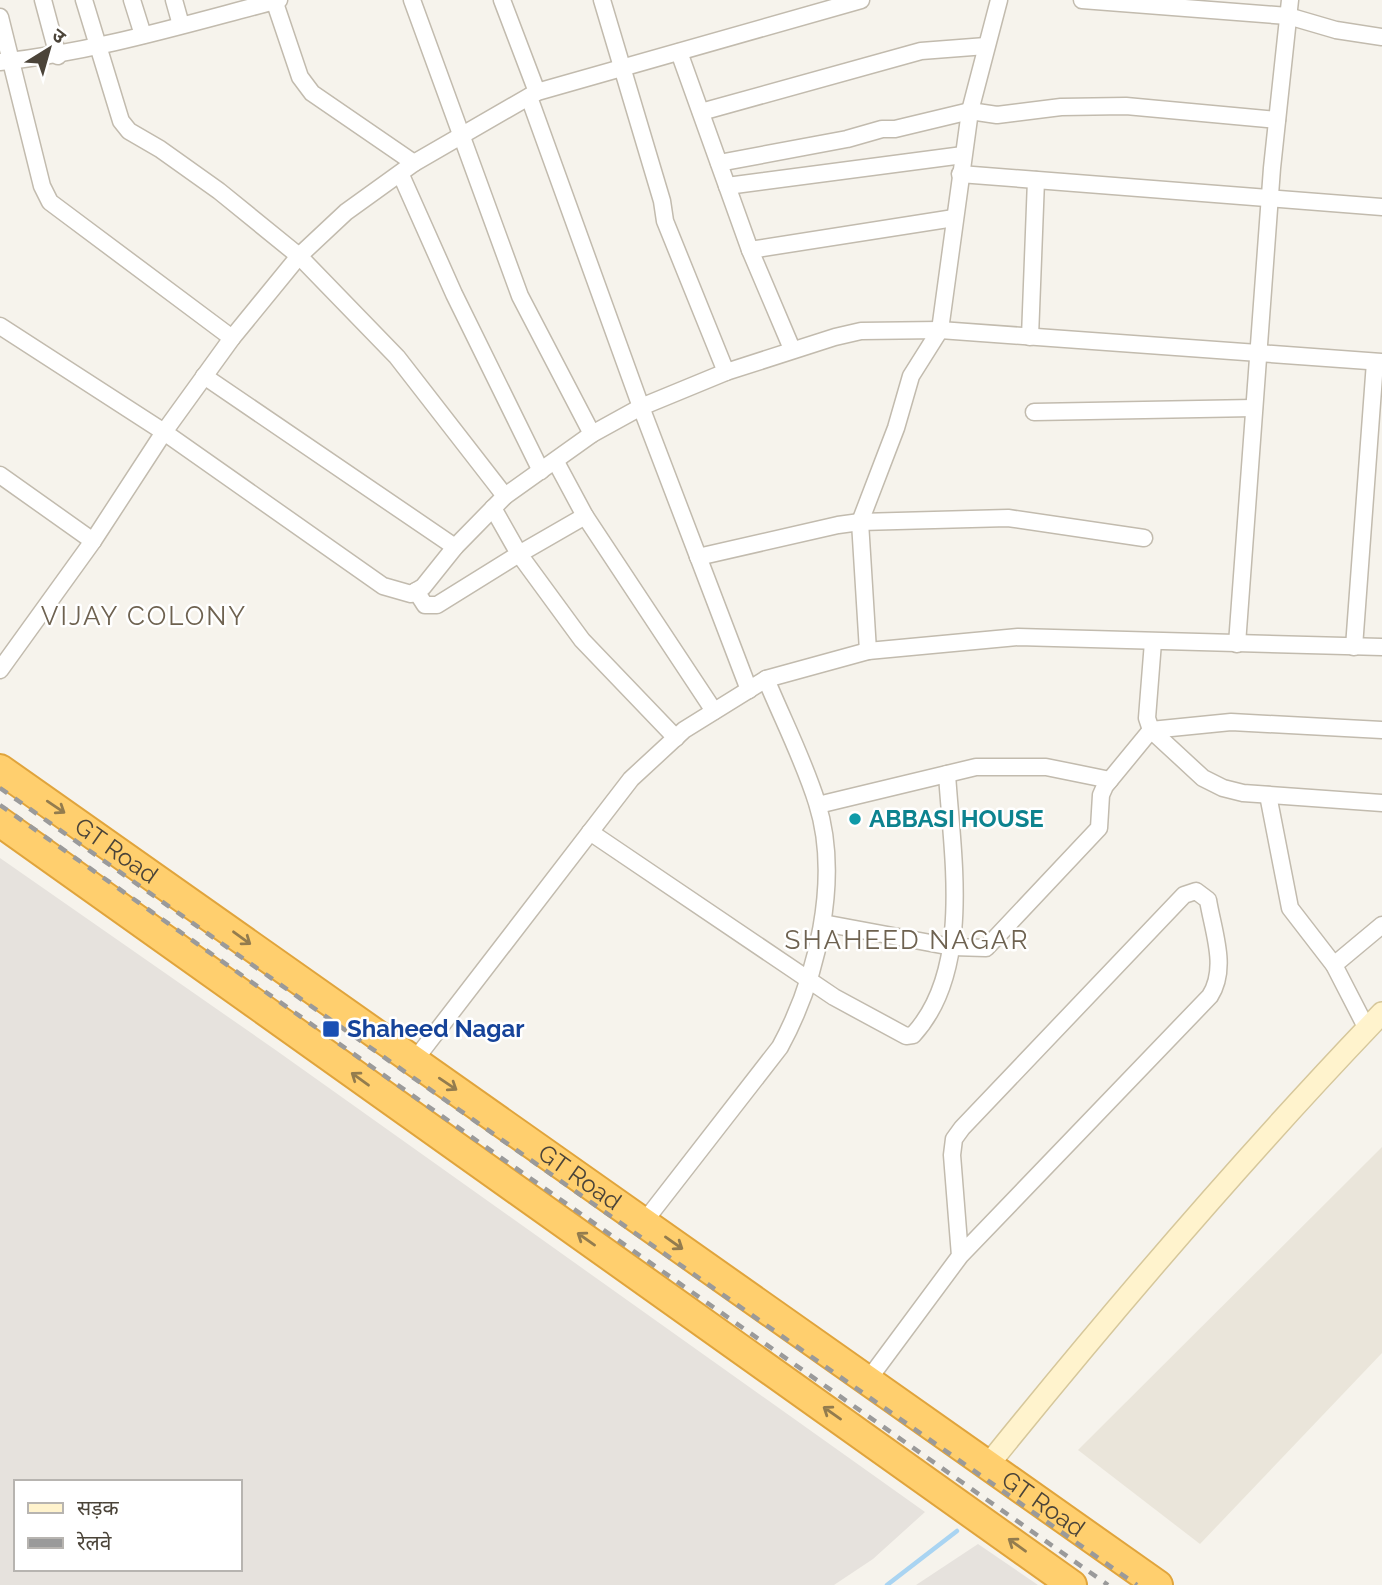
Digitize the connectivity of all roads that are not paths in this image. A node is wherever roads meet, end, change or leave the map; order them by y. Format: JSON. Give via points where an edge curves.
{"nodes":[{"id":1,"x":43,"y":0,"type":"edge"},
{"id":2,"x":84,"y":0,"type":"edge"},
{"id":3,"x":132,"y":0,"type":"edge"},
{"id":4,"x":174,"y":0,"type":"edge"},
{"id":5,"x":276,"y":0,"type":"edge"},
{"id":6,"x":412,"y":0,"type":"edge"},
{"id":7,"x":502,"y":0,"type":"edge"},
{"id":8,"x":602,"y":0,"type":"edge"},
{"id":9,"x":861,"y":0,"type":"edge"},
{"id":10,"x":999,"y":0,"type":"edge"},
{"id":11,"x":1082,"y":0,"type":"edge"},
{"id":12,"x":225,"y":7,"type":"edge"},
{"id":13,"x":1289,"y":8,"type":"edge"},
{"id":14,"x":0,"y":17,"type":"edge"},
{"id":15,"x":181,"y":25,"type":"junction"},
{"id":16,"x":143,"y":36,"type":"junction"},
{"id":17,"x":1382,"y":37,"type":"edge"},
{"id":18,"x":986,"y":46,"type":"junction"},
{"id":19,"x":98,"y":47,"type":"junction"},
{"id":20,"x":679,"y":52,"type":"junction"},
{"id":21,"x":58,"y":56,"type":"junction"},
{"id":22,"x":6,"y":61,"type":"edge"},
{"id":23,"x":622,"y":68,"type":"junction"},
{"id":24,"x":533,"y":94,"type":"junction"},
{"id":25,"x":970,"y":111,"type":"junction"},
{"id":26,"x":701,"y":112,"type":"junction"},
{"id":27,"x":1277,"y":121,"type":"junction"},
{"id":28,"x":461,"y":136,"type":"junction"},
{"id":29,"x":963,"y":155,"type":"junction"},
{"id":30,"x":414,"y":163,"type":"junction"},
{"id":31,"x":719,"y":163,"type":"junction"},
{"id":32,"x":401,"y":174,"type":"junction"},
{"id":33,"x":960,"y":174,"type":"junction"},
{"id":34,"x":1035,"y":180,"type":"junction"},
{"id":35,"x":727,"y":186,"type":"junction"},
{"id":36,"x":1269,"y":201,"type":"junction"},
{"id":37,"x":1382,"y":207,"type":"edge"},
{"id":38,"x":954,"y":218,"type":"junction"},
{"id":39,"x":750,"y":250,"type":"junction"},
{"id":40,"x":299,"y":256,"type":"junction"},
{"id":41,"x":0,"y":326,"type":"edge"},
{"id":42,"x":940,"y":330,"type":"junction"},
{"id":43,"x":1030,"y":337,"type":"junction"},
{"id":44,"x":232,"y":338,"type":"junction"},
{"id":45,"x":792,"y":349,"type":"junction"},
{"id":46,"x":1259,"y":354,"type":"junction"},
{"id":47,"x":1378,"y":362,"type":"edge"},
{"id":48,"x":726,"y":372,"type":"junction"},
{"id":49,"x":204,"y":376,"type":"junction"},
{"id":50,"x":641,"y":407,"type":"junction"},
{"id":51,"x":1254,"y":408,"type":"junction"},
{"id":52,"x":1034,"y":412,"type":"dead end"},
{"id":53,"x":164,"y":432,"type":"junction"},
{"id":54,"x":592,"y":434,"type":"junction"},
{"id":55,"x":556,"y":462,"type":"junction"},
{"id":56,"x":541,"y":471,"type":"junction"},
{"id":57,"x":0,"y":475,"type":"edge"},
{"id":58,"x":499,"y":502,"type":"junction"},
{"id":59,"x":585,"y":516,"type":"junction"},
{"id":60,"x":860,"y":523,"type":"junction"},
{"id":61,"x":1144,"y":538,"type":"dead end"},
{"id":62,"x":93,"y":541,"type":"junction"},
{"id":63,"x":455,"y":547,"type":"junction"},
{"id":64,"x":519,"y":554,"type":"junction"},
{"id":65,"x":698,"y":557,"type":"junction"},
{"id":66,"x":416,"y":592,"type":"junction"},
{"id":67,"x":1153,"y":642,"type":"junction"},
{"id":68,"x":1237,"y":644,"type":"junction"},
{"id":69,"x":1354,"y":647,"type":"junction"},
{"id":70,"x":1382,"y":647,"type":"edge"},
{"id":71,"x":867,"y":651,"type":"junction"},
{"id":72,"x":0,"y":670,"type":"edge"},
{"id":73,"x":766,"y":679,"type":"junction"},
{"id":74,"x":749,"y":690,"type":"junction"},
{"id":75,"x":714,"y":712,"type":"junction"},
{"id":76,"x":1151,"y":730,"type":"junction"},
{"id":77,"x":1382,"y":730,"type":"edge"},
{"id":78,"x":676,"y":738,"type":"junction"},
{"id":79,"x":0,"y":768,"type":"edge"},
{"id":80,"x":947,"y":774,"type":"junction"},
{"id":81,"x":1110,"y":780,"type":"junction"},
{"id":82,"x":1268,"y":794,"type":"junction"},
{"id":83,"x":1382,"y":803,"type":"edge"},
{"id":84,"x":818,"y":804,"type":"junction"},
{"id":85,"x":0,"y":822,"type":"edge"},
{"id":86,"x":590,"y":832,"type":"junction"},
{"id":87,"x":823,"y":923,"type":"junction"},
{"id":88,"x":1382,"y":925,"type":"edge"},
{"id":89,"x":952,"y":947,"type":"junction"},
{"id":90,"x":1334,"y":965,"type":"junction"},
{"id":91,"x":807,"y":979,"type":"junction"},
{"id":92,"x":1375,"y":1021,"type":"edge"},
{"id":93,"x":414,"y":1061,"type":"junction"},
{"id":94,"x":644,"y":1222,"type":"junction"},
{"id":95,"x":960,"y":1256,"type":"junction"},
{"id":96,"x":868,"y":1380,"type":"junction"},
{"id":97,"x":988,"y":1465,"type":"junction"},
{"id":98,"x":1072,"y":1585,"type":"edge"},
{"id":99,"x":1158,"y":1585,"type":"edge"}],
"edges":[{"from":1,"to":21,"type":"street"},
{"from":2,"to":19,"type":"street"},
{"from":3,"to":16,"type":"street"},
{"from":4,"to":15,"type":"street"},
{"from":5,"to":12,"type":"street"},
{"from":5,"to":30,"type":"street","via":[[300,77],[312,93]]},
{"from":6,"to":28,"type":"street"},
{"from":7,"to":24,"type":"street"},
{"from":8,"to":23,"type":"street"},
{"from":9,"to":20,"type":"street"},
{"from":10,"to":18,"type":"street"},
{"from":11,"to":13,"type":"street"},
{"from":12,"to":15,"type":"street"},
{"from":13,"to":17,"type":"street","via":[[1336,30]]},
{"from":13,"to":27,"type":"street"},
{"from":14,"to":22,"type":"street"},
{"from":15,"to":16,"type":"street"},
{"from":16,"to":19,"type":"street"},
{"from":18,"to":25,"type":"street"},
{"from":18,"to":26,"type":"street","via":[[921,51]]},
{"from":19,"to":21,"type":"street"},
{"from":19,"to":40,"type":"street","via":[[121,121],[129,131],[209,184]]},
{"from":20,"to":23,"type":"street"},
{"from":20,"to":26,"type":"street"},
{"from":21,"to":22,"type":"street"},
{"from":22,"to":44,"type":"street","via":[[50,202]]},
{"from":23,"to":24,"type":"street"},
{"from":23,"to":48,"type":"street","via":[[665,221]]},
{"from":24,"to":28,"type":"street"},
{"from":24,"to":50,"type":"street"},
{"from":25,"to":27,"type":"street","via":[[998,115],[1061,107],[1126,106]]},
{"from":25,"to":29,"type":"street"},
{"from":25,"to":31,"type":"street"},
{"from":26,"to":31,"type":"street"},
{"from":27,"to":36,"type":"street"},
{"from":28,"to":30,"type":"street"},
{"from":28,"to":54,"type":"street","via":[[520,296]]},
{"from":29,"to":33,"type":"street"},
{"from":29,"to":35,"type":"street"},
{"from":30,"to":32,"type":"street"},
{"from":31,"to":35,"type":"street"},
{"from":32,"to":40,"type":"street","via":[[346,212]]},
{"from":32,"to":56,"type":"street"},
{"from":33,"to":34,"type":"street"},
{"from":33,"to":38,"type":"street"},
{"from":34,"to":36,"type":"street"},
{"from":34,"to":43,"type":"street"},
{"from":35,"to":39,"type":"street"},
{"from":36,"to":37,"type":"street"},
{"from":36,"to":46,"type":"street"},
{"from":38,"to":39,"type":"street"},
{"from":38,"to":42,"type":"street"},
{"from":39,"to":45,"type":"street"},
{"from":40,"to":44,"type":"street"},
{"from":40,"to":58,"type":"street","via":[[397,357]]},
{"from":41,"to":53,"type":"street"},
{"from":42,"to":43,"type":"street"},
{"from":42,"to":45,"type":"street","via":[[861,331]]},
{"from":42,"to":60,"type":"street","via":[[911,376]]},
{"from":43,"to":46,"type":"street"},
{"from":44,"to":49,"type":"street"},
{"from":45,"to":48,"type":"street"},
{"from":46,"to":47,"type":"street"},
{"from":46,"to":51,"type":"street"},
{"from":47,"to":69,"type":"street"},
{"from":48,"to":50,"type":"street"},
{"from":49,"to":53,"type":"street"},
{"from":49,"to":63,"type":"street"},
{"from":50,"to":54,"type":"street"},
{"from":50,"to":65,"type":"street"},
{"from":51,"to":52,"type":"street"},
{"from":51,"to":68,"type":"street"},
{"from":53,"to":62,"type":"street"},
{"from":53,"to":66,"type":"street","via":[[383,586],[399,593]]},
{"from":54,"to":55,"type":"street"},
{"from":55,"to":56,"type":"street"},
{"from":55,"to":59,"type":"street"},
{"from":56,"to":58,"type":"street"},
{"from":57,"to":62,"type":"street"},
{"from":58,"to":63,"type":"street"},
{"from":58,"to":64,"type":"street"},
{"from":59,"to":64,"type":"street"},
{"from":59,"to":75,"type":"street"},
{"from":60,"to":61,"type":"street","via":[[1008,518]]},
{"from":60,"to":65,"type":"street"},
{"from":60,"to":71,"type":"street"},
{"from":62,"to":72,"type":"street"},
{"from":63,"to":66,"type":"street"},
{"from":64,"to":66,"type":"street","via":[[437,605],[425,605]]},
{"from":64,"to":78,"type":"street","via":[[582,640]]},
{"from":65,"to":74,"type":"street"},
{"from":67,"to":68,"type":"street"},
{"from":67,"to":71,"type":"street","via":[[1018,637]]},
{"from":67,"to":76,"type":"street","via":[[1147,718]]},
{"from":68,"to":69,"type":"street"},
{"from":69,"to":70,"type":"street"},
{"from":71,"to":73,"type":"street"},
{"from":73,"to":74,"type":"street"},
{"from":73,"to":84,"type":"street"},
{"from":74,"to":75,"type":"street"},
{"from":75,"to":78,"type":"street"},
{"from":76,"to":77,"type":"street","via":[[1231,722]]},
{"from":76,"to":81,"type":"street"},
{"from":76,"to":82,"type":"street","via":[[1203,778],[1223,789]]},
{"from":78,"to":86,"type":"street","via":[[631,779]]},
{"from":79,"to":93,"type":"highway","name":"GT Road","one_way":true},
{"from":80,"to":81,"type":"street","via":[[976,767],[1046,767]]},
{"from":80,"to":84,"type":"street"},
{"from":80,"to":89,"type":"street"},
{"from":81,"to":89,"type":"street","via":[[1101,795],[1099,828],[1088,842],[986,948]]},
{"from":82,"to":83,"type":"street"},
{"from":82,"to":90,"type":"street","via":[[1290,908]]},
{"from":84,"to":87,"type":"street","via":[[827,895]]},
{"from":98,"to":85,"type":"highway","name":"GT Road","one_way":true},
{"from":86,"to":91,"type":"street"},
{"from":86,"to":93,"type":"street"},
{"from":87,"to":89,"type":"street"},
{"from":87,"to":91,"type":"street"},
{"from":88,"to":90,"type":"street"},
{"from":89,"to":91,"type":"street","via":[[947,975],[913,1035],[906,1036]]},
{"from":90,"to":92,"type":"street"},
{"from":91,"to":94,"type":"street","via":[[780,1047]]},
{"from":92,"to":97,"type":"street","via":[[1247,1156]]},
{"from":93,"to":94,"type":"highway","name":"GT Road","one_way":true},
{"from":94,"to":96,"type":"highway","name":"GT Road","one_way":true},
{"from":95,"to":95,"type":"street","via":[[1210,996],[1219,977],[1219,964],[1208,900],[1203,894],[1184,895],[954,1139]]},
{"from":95,"to":96,"type":"street"},
{"from":96,"to":97,"type":"highway","name":"GT Road"},
{"from":97,"to":99,"type":"highway","name":"GT Road"}]}
